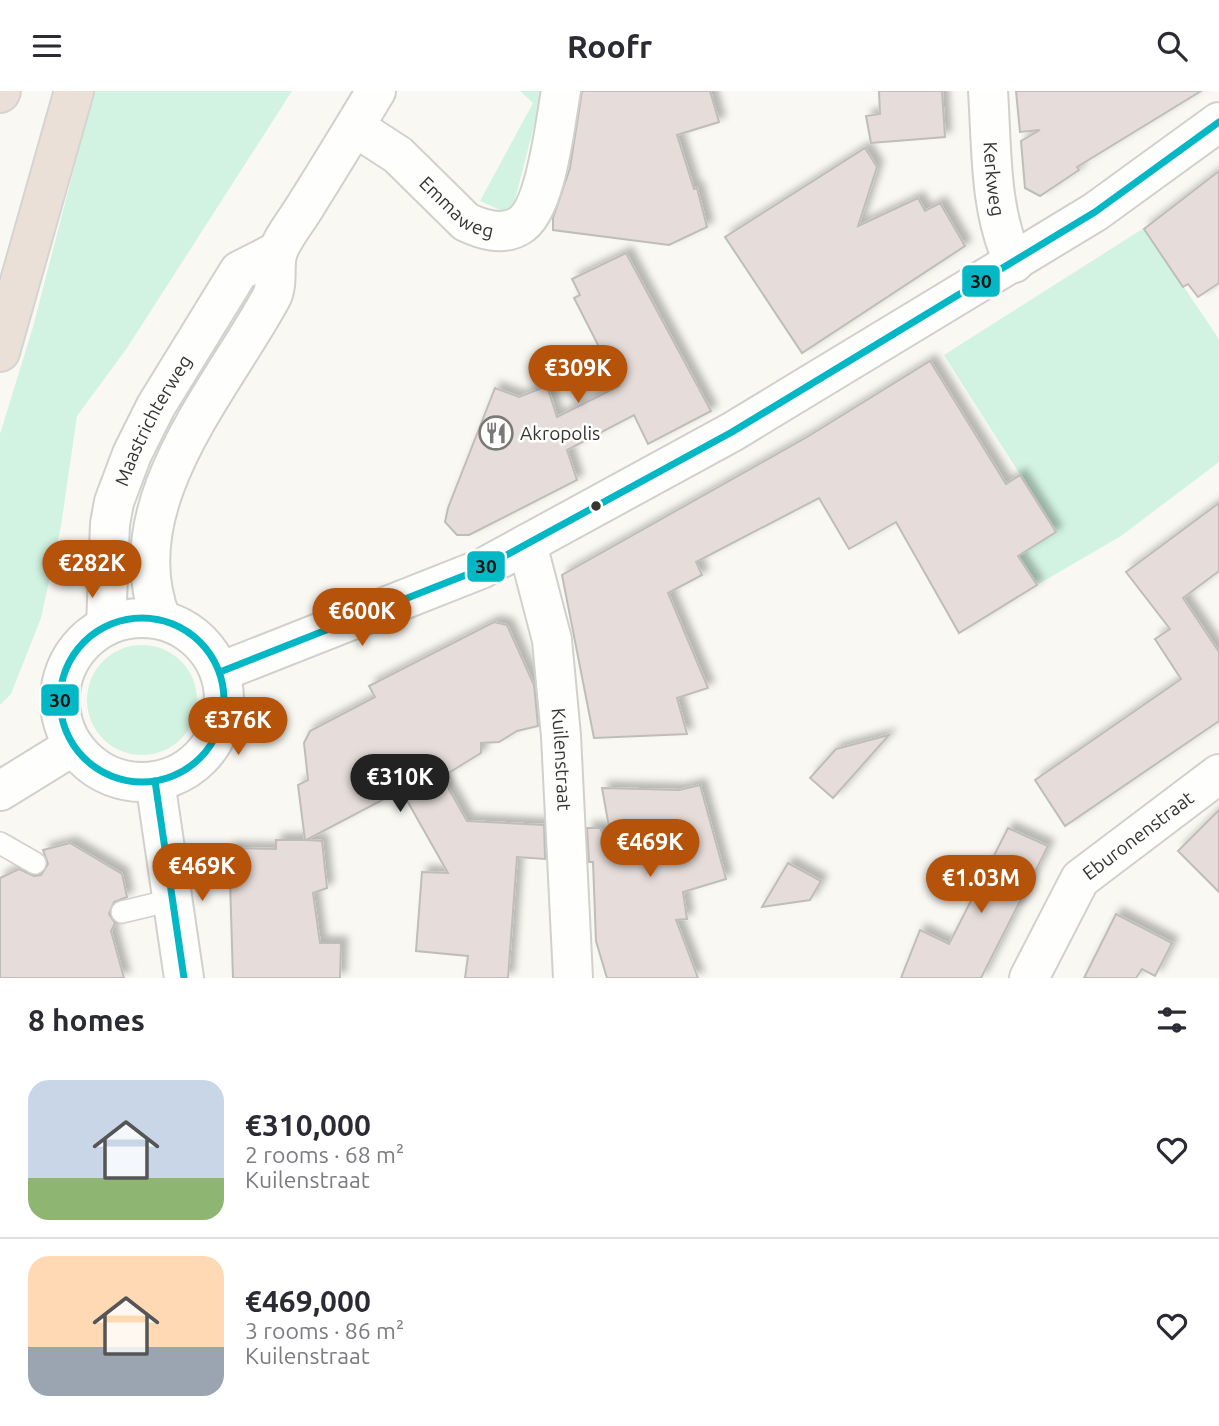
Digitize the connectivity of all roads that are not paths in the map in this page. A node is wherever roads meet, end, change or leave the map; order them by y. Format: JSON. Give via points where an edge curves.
{"nodes":[{"id":1,"x":74,"y":91,"type":"edge"},
{"id":2,"x":376,"y":91,"type":"edge"},
{"id":3,"x":561,"y":91,"type":"edge"},
{"id":4,"x":988,"y":91,"type":"edge"},
{"id":5,"x":1219,"y":122,"type":"edge"},
{"id":6,"x":355,"y":127,"type":"junction"},
{"id":7,"x":278,"y":251,"type":"junction"},
{"id":8,"x":1014,"y":263,"type":"junction"},
{"id":9,"x":0,"y":352,"type":"edge"},
{"id":10,"x":527,"y":544,"type":"junction"},
{"id":11,"x":161,"y":619,"type":"junction"},
{"id":12,"x":106,"y":626,"type":"junction"},
{"id":13,"x":220,"y":672,"type":"junction"},
{"id":14,"x":74,"y":746,"type":"junction"},
{"id":15,"x":1219,"y":775,"type":"edge"},
{"id":16,"x":156,"y":781,"type":"junction"},
{"id":17,"x":0,"y":791,"type":"edge"},
{"id":18,"x":0,"y":843,"type":"edge"},
{"id":19,"x":35,"y":863,"type":"dead end"},
{"id":20,"x":172,"y":899,"type":"junction"},
{"id":21,"x":122,"y":912,"type":"dead end"},
{"id":22,"x":184,"y":978,"type":"edge"},
{"id":23,"x":573,"y":978,"type":"edge"},
{"id":24,"x":1029,"y":978,"type":"edge"}],
"edges":[{"from":1,"to":9,"type":"highway"},
{"from":2,"to":6,"type":"street","name":"Maastrichterweg"},
{"from":3,"to":6,"type":"street","name":"Emmaweg","via":[[544,177],[532,211],[522,225],[506,231],[466,222],[398,155]]},
{"from":4,"to":8,"type":"street","name":"Kerkweg","via":[[995,202]]},
{"from":5,"to":8,"type":"street","via":[[1095,212]]},
{"from":6,"to":7,"type":"street","name":"Maastrichterweg"},
{"from":7,"to":11,"type":"street","name":"Maastrichterweg","via":[[274,294],[194,425],[167,479],[152,564],[153,596]]},
{"from":7,"to":12,"type":"street","name":"Maastrichterweg","via":[[239,271],[156,406],[132,454],[110,524]]},
{"from":8,"to":10,"type":"street","via":[[732,432]]},
{"from":10,"to":13,"type":"street","via":[[481,569]]},
{"from":10,"to":23,"type":"street","name":"Kuilenstraat","via":[[552,640]]},
{"from":11,"to":12,"type":"street","via":[[135,618]]},
{"from":11,"to":13,"type":"street","via":[[200,642]]},
{"from":12,"to":14,"type":"street","via":[[90,636],[65,670],[61,713]]},
{"from":13,"to":16,"type":"street","via":[[224,712],[219,731],[209,748],[183,771]]},
{"from":14,"to":16,"type":"street","via":[[108,775],[125,781]]},
{"from":14,"to":17,"type":"street"},
{"from":15,"to":24,"type":"street","name":"Eburonenstraat","via":[[1080,879]]},
{"from":16,"to":20,"type":"street"},
{"from":18,"to":19,"type":"lane"},
{"from":20,"to":21,"type":"lane"},
{"from":20,"to":22,"type":"street"}]}
